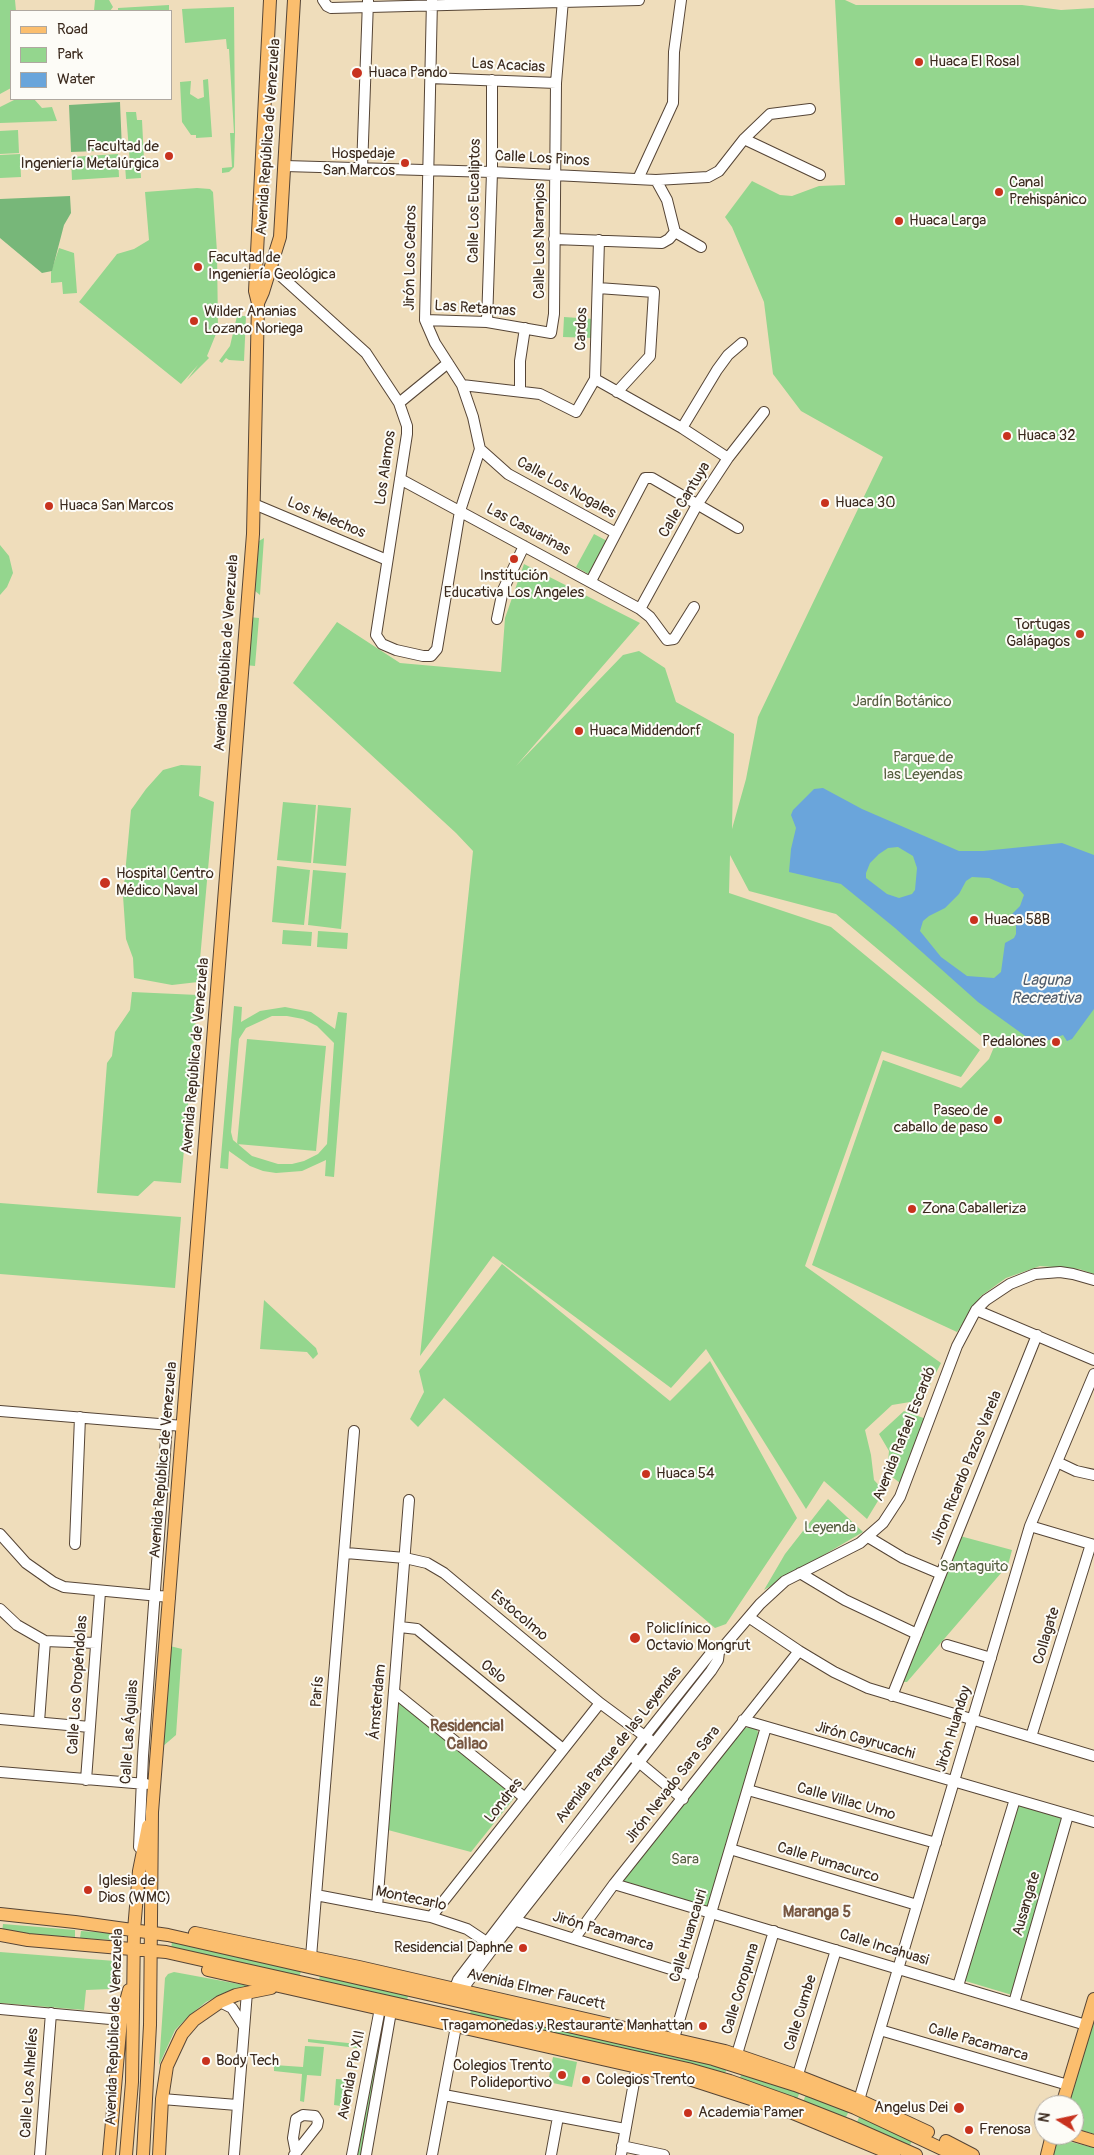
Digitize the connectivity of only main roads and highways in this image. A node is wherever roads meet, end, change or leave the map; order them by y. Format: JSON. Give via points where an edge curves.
{"nodes":[{"id":1,"x":270,"y":0,"type":"edge"},
{"id":2,"x":294,"y":0,"type":"edge"},
{"id":3,"x":281,"y":222,"type":"junction"},
{"id":4,"x":259,"y":224,"type":"junction"},
{"id":5,"x":258,"y":303,"type":"junction"},
{"id":6,"x":152,"y":1812,"type":"junction"},
{"id":7,"x":0,"y":1914,"type":"edge"},
{"id":8,"x":134,"y":1926,"type":"junction"},
{"id":9,"x":151,"y":1928,"type":"junction"},
{"id":10,"x":0,"y":1934,"type":"edge"},
{"id":11,"x":28,"y":1940,"type":"junction"},
{"id":12,"x":0,"y":1942,"type":"edge"},
{"id":13,"x":133,"y":1950,"type":"junction"},
{"id":14,"x":279,"y":1950,"type":"junction"},
{"id":15,"x":151,"y":1952,"type":"junction"},
{"id":16,"x":289,"y":1962,"type":"junction"},
{"id":17,"x":359,"y":1967,"type":"junction"},
{"id":18,"x":345,"y":1975,"type":"junction"},
{"id":19,"x":132,"y":1978,"type":"junction"},
{"id":20,"x":281,"y":1987,"type":"junction"},
{"id":21,"x":408,"y":1989,"type":"junction"},
{"id":22,"x":457,"y":1994,"type":"junction"},
{"id":23,"x":1094,"y":1998,"type":"edge"},
{"id":24,"x":390,"y":2006,"type":"junction"},
{"id":25,"x":118,"y":2053,"type":"junction"},
{"id":26,"x":714,"y":2053,"type":"junction"},
{"id":27,"x":736,"y":2060,"type":"junction"},
{"id":28,"x":132,"y":2061,"type":"junction"},
{"id":29,"x":148,"y":2063,"type":"junction"},
{"id":30,"x":167,"y":2066,"type":"junction"},
{"id":31,"x":132,"y":2082,"type":"junction"},
{"id":32,"x":729,"y":2086,"type":"junction"},
{"id":33,"x":147,"y":2094,"type":"junction"},
{"id":34,"x":1065,"y":2095,"type":"edge"},
{"id":35,"x":857,"y":2104,"type":"junction"},
{"id":36,"x":790,"y":2107,"type":"junction"},
{"id":37,"x":848,"y":2125,"type":"junction"},
{"id":38,"x":924,"y":2135,"type":"junction"},
{"id":39,"x":109,"y":2155,"type":"edge"},
{"id":40,"x":126,"y":2155,"type":"edge"},
{"id":41,"x":143,"y":2155,"type":"edge"},
{"id":42,"x":158,"y":2155,"type":"edge"},
{"id":43,"x":894,"y":2155,"type":"edge"},
{"id":44,"x":915,"y":2155,"type":"edge"},
{"id":45,"x":955,"y":2155,"type":"edge"},
{"id":46,"x":973,"y":2155,"type":"edge"}],
"edges":[{"from":1,"to":4,"type":"main road","name":"Avenida República de Venezuela"},
{"from":2,"to":3,"type":"main road","name":"Avenida República de Venezuela"},
{"from":3,"to":4,"type":"main road","via":[[270,232]]},
{"from":3,"to":5,"type":"main road","name":"Avenida República de Venezuela","via":[[279,241]]},
{"from":4,"to":5,"type":"main road","name":"Avenida República de Venezuela","via":[[255,291]]},
{"from":5,"to":6,"type":"main road","name":"Avenida República de Venezuela","via":[[254,504]]},
{"from":6,"to":8,"type":"main road","name":"Avenida República de Venezuela","via":[[139,1871]]},
{"from":6,"to":9,"type":"main road","name":"Avenida República de Venezuela"},
{"from":7,"to":8,"type":"main road","name":"Avenida Elmer Faucett","via":[[90,1926]]},
{"from":8,"to":9,"type":"main road","name":"Avenida Elmer Faucett"},
{"from":8,"to":13,"type":"main road","name":"Avenida República de Venezuela"},
{"from":8,"to":15,"type":"main road"},
{"from":9,"to":14,"type":"main road","name":"Avenida Elmer Faucett"},
{"from":9,"to":15,"type":"main road","name":"Avenida República de Venezuela"},
{"from":9,"to":16,"type":"main road","name":"Avenida Elmer Faucett"},
{"from":10,"to":11,"type":"main road"},
{"from":11,"to":12,"type":"main road"},
{"from":11,"to":13,"type":"main road"},
{"from":13,"to":15,"type":"main road"},
{"from":13,"to":19,"type":"main road","name":"Avenida República de Venezuela"},
{"from":14,"to":16,"type":"main road"},
{"from":14,"to":17,"type":"main road","name":"Avenida Elmer Faucett"},
{"from":15,"to":20,"type":"main road","via":[[165,1959]]},
{"from":15,"to":24,"type":"main road","via":[[166,1952]]},
{"from":15,"to":29,"type":"main road","name":"Avenida República de Venezuela"},
{"from":16,"to":18,"type":"main road","name":"Avenida Elmer Faucett"},
{"from":17,"to":18,"type":"main road"},
{"from":17,"to":22,"type":"main road","name":"Avenida Elmer Faucett"},
{"from":18,"to":21,"type":"main road","name":"Avenida Elmer Faucett"},
{"from":19,"to":25,"type":"main road","via":[[121,2020]]},
{"from":19,"to":28,"type":"main road","name":"Avenida República de Venezuela"},
{"from":20,"to":24,"type":"main road"},
{"from":20,"to":30,"type":"main road","via":[[247,1992],[220,2002],[194,2020],[182,2034]]},
{"from":21,"to":22,"type":"main road","name":"Avenida Elmer Faucett"},
{"from":21,"to":24,"type":"main road","via":[[414,1995],[412,2002]]},
{"from":22,"to":26,"type":"main road","name":"Avenida Elmer Faucett"},
{"from":22,"to":26,"type":"main road","name":"Avenida Elmer Faucett","via":[[674,2038]]},
{"from":23,"to":34,"type":"main road"},
{"from":24,"to":32,"type":"main road"},
{"from":25,"to":31,"type":"main road"},
{"from":25,"to":39,"type":"main road"},
{"from":26,"to":27,"type":"main road","name":"Avenida Elmer Faucett"},
{"from":27,"to":32,"type":"main road"},
{"from":27,"to":35,"type":"main road","name":"Avenida Elmer Faucett"},
{"from":28,"to":29,"type":"main road"},
{"from":28,"to":31,"type":"main road","name":"Avenida República de Venezuela"},
{"from":29,"to":33,"type":"main road","name":"Avenida República de Venezuela"},
{"from":30,"to":33,"type":"main road"},
{"from":30,"to":42,"type":"main road"},
{"from":31,"to":40,"type":"main road","name":"Avenida República de Venezuela"},
{"from":32,"to":36,"type":"main road"},
{"from":33,"to":41,"type":"main road","name":"Avenida República de Venezuela"},
{"from":35,"to":37,"type":"main road"},
{"from":35,"to":38,"type":"main road","name":"Avenida Elmer Faucett"},
{"from":36,"to":37,"type":"main road"},
{"from":36,"to":43,"type":"main road"},
{"from":37,"to":44,"type":"main road"},
{"from":38,"to":45,"type":"main road","name":"Avenida Elmer Faucett"},
{"from":38,"to":46,"type":"main road","name":"Avenida Elmer Faucett"}]}
